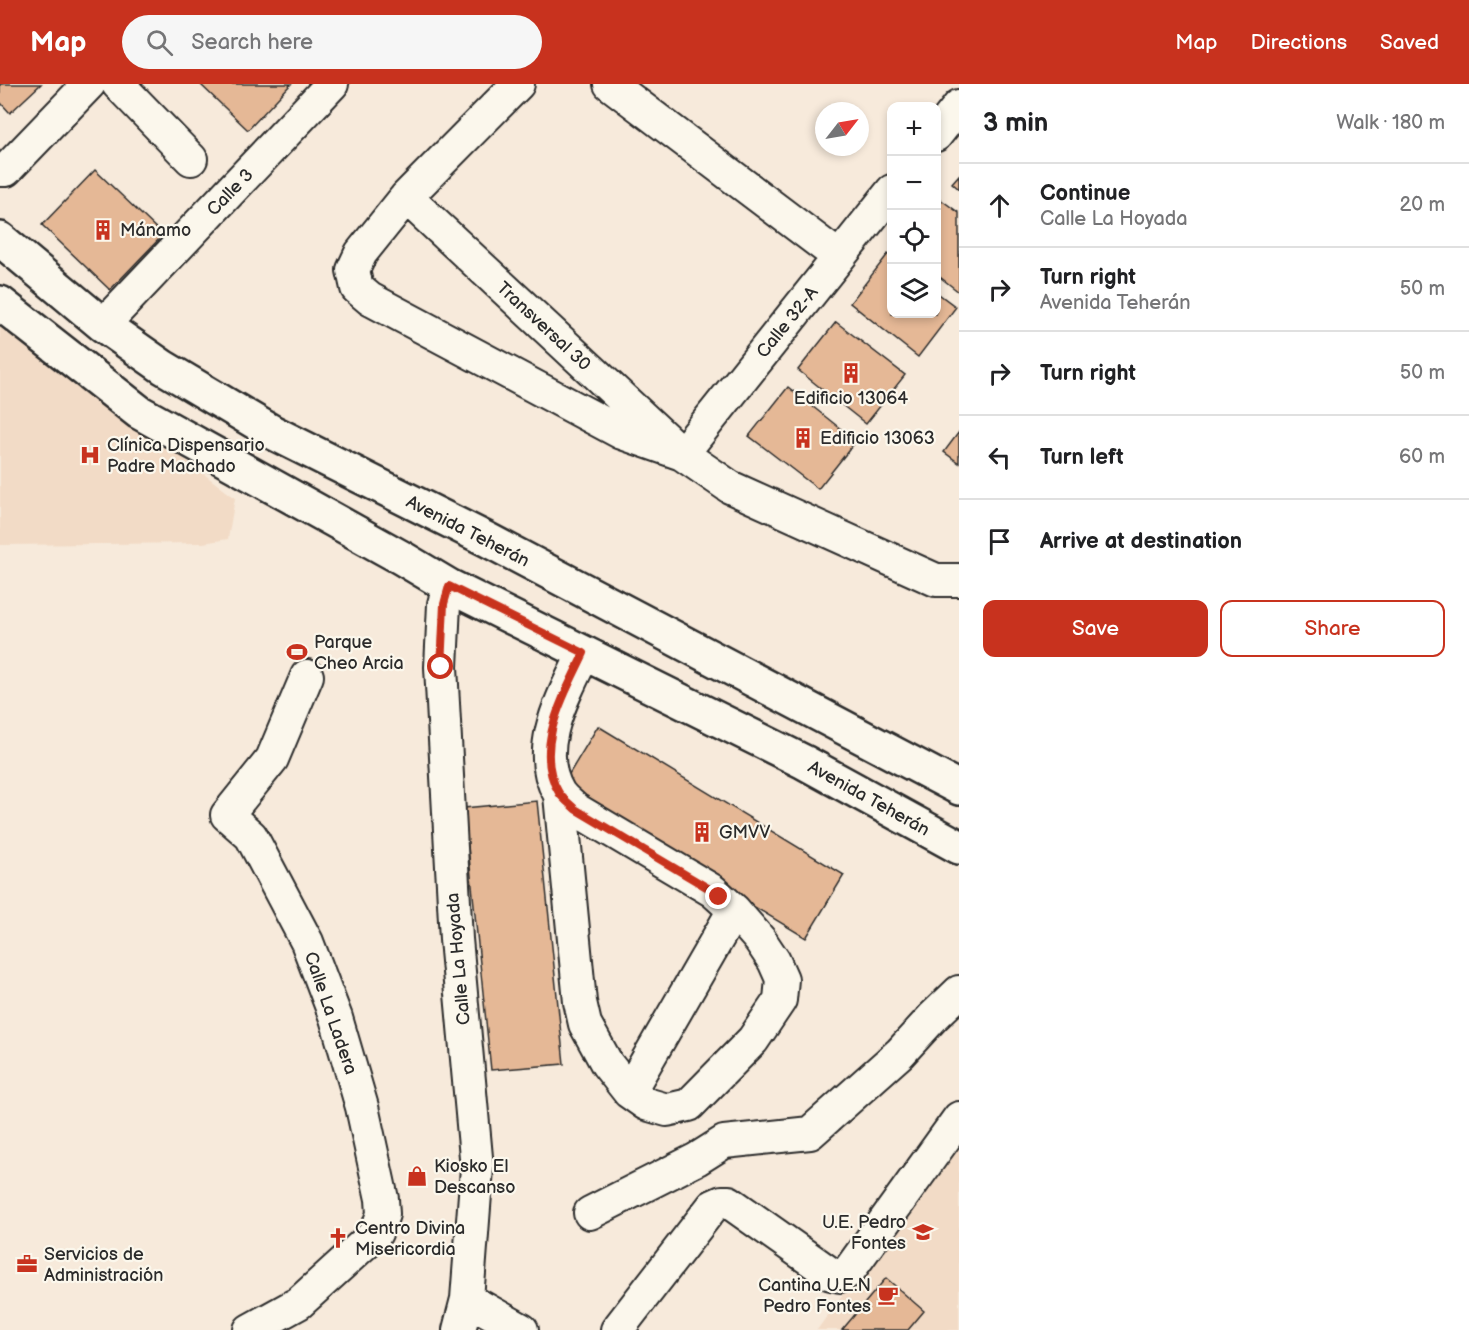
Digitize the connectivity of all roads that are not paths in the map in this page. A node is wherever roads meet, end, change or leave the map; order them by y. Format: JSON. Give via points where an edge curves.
{"nodes":[{"id":1,"x":89,"y":84,"type":"edge"},
{"id":2,"x":118,"y":84,"type":"edge"},
{"id":3,"x":332,"y":84,"type":"edge"},
{"id":4,"x":518,"y":84,"type":"edge"},
{"id":5,"x":610,"y":84,"type":"edge"},
{"id":6,"x":959,"y":106,"type":"edge"},
{"id":7,"x":941,"y":129,"type":"edge"},
{"id":8,"x":191,"y":159,"type":"dead end"},
{"id":9,"x":0,"y":170,"type":"edge"},
{"id":10,"x":887,"y":196,"type":"edge"},
{"id":11,"x":406,"y":197,"type":"junction"},
{"id":12,"x":0,"y":239,"type":"edge"},
{"id":13,"x":839,"y":257,"type":"junction"},
{"id":14,"x":0,"y":303,"type":"edge"},
{"id":15,"x":103,"y":325,"type":"junction"},
{"id":16,"x":627,"y":421,"type":"junction"},
{"id":17,"x":682,"y":454,"type":"junction"},
{"id":18,"x":959,"y":580,"type":"edge"},
{"id":19,"x":449,"y":586,"type":"junction"},
{"id":20,"x":584,"y":653,"type":"junction"},
{"id":21,"x":307,"y":676,"type":"dead end"},
{"id":22,"x":959,"y":788,"type":"edge"},
{"id":23,"x":560,"y":795,"type":"junction"},
{"id":24,"x":959,"y":847,"type":"edge"},
{"id":25,"x":734,"y":910,"type":"junction"},
{"id":26,"x":959,"y":992,"type":"edge"},
{"id":27,"x":629,"y":1092,"type":"junction"},
{"id":28,"x":959,"y":1118,"type":"edge"},
{"id":29,"x":590,"y":1214,"type":"dead end"},
{"id":30,"x":467,"y":1299,"type":"junction"},
{"id":31,"x":250,"y":1330,"type":"edge"},
{"id":32,"x":459,"y":1330,"type":"edge"},
{"id":33,"x":522,"y":1330,"type":"edge"},
{"id":34,"x":617,"y":1330,"type":"edge"}],
"edges":[{"from":1,"to":9,"type":"street","via":[[6,170]]},
{"from":2,"to":8,"type":"street"},
{"from":3,"to":15,"type":"street","name":"Calle 3"},
{"from":4,"to":11,"type":"street"},
{"from":5,"to":13,"type":"street"},
{"from":6,"to":7,"type":"street"},
{"from":10,"to":13,"type":"street","name":"Calle 32-A"},
{"from":11,"to":16,"type":"street","name":"Transversal 30"},
{"from":11,"to":16,"type":"street","via":[[361,253],[353,270],[357,288],[370,299]]},
{"from":12,"to":15,"type":"main road","name":"Avenida Teherán"},
{"from":13,"to":17,"type":"street","name":"Calle 32-A"},
{"from":14,"to":19,"type":"main road","name":"Avenida Teherán","via":[[139,412]]},
{"from":15,"to":22,"type":"main road","name":"Avenida Teherán","via":[[163,367],[272,432],[488,540]]},
{"from":16,"to":17,"type":"street","name":"Transversal 30"},
{"from":17,"to":18,"type":"street","name":"Transversal 30","via":[[730,487],[936,580]]},
{"from":19,"to":20,"type":"main road","name":"Avenida Teherán"},
{"from":19,"to":30,"type":"street","name":"Calle La Hoyada","via":[[444,604],[441,667],[456,939],[477,1168]]},
{"from":20,"to":23,"type":"street","via":[[552,729],[550,758]]},
{"from":20,"to":24,"type":"main road","name":"Avenida Teherán","via":[[804,762]]},
{"from":21,"to":31,"type":"street","name":"Calle La Ladera","via":[[272,759],[227,815],[251,836],[307,942],[336,1018],[362,1107],[383,1214],[376,1233],[299,1304]]},
{"from":23,"to":25,"type":"street","via":[[575,809],[713,891]]},
{"from":23,"to":27,"type":"street","via":[[585,1024],[607,1064]]},
{"from":25,"to":27,"type":"street"},
{"from":25,"to":27,"type":"street","via":[[774,961],[782,980],[780,1000],[753,1040],[689,1105],[667,1110],[646,1104]]},
{"from":26,"to":29,"type":"street","via":[[900,1053],[810,1133],[724,1142]]},
{"from":28,"to":34,"type":"street","via":[[848,1272],[840,1276],[831,1274],[729,1202],[722,1202],[713,1206]]},
{"from":30,"to":32,"type":"street","name":"Calle La Hoyada"},
{"from":30,"to":33,"type":"street"}]}
